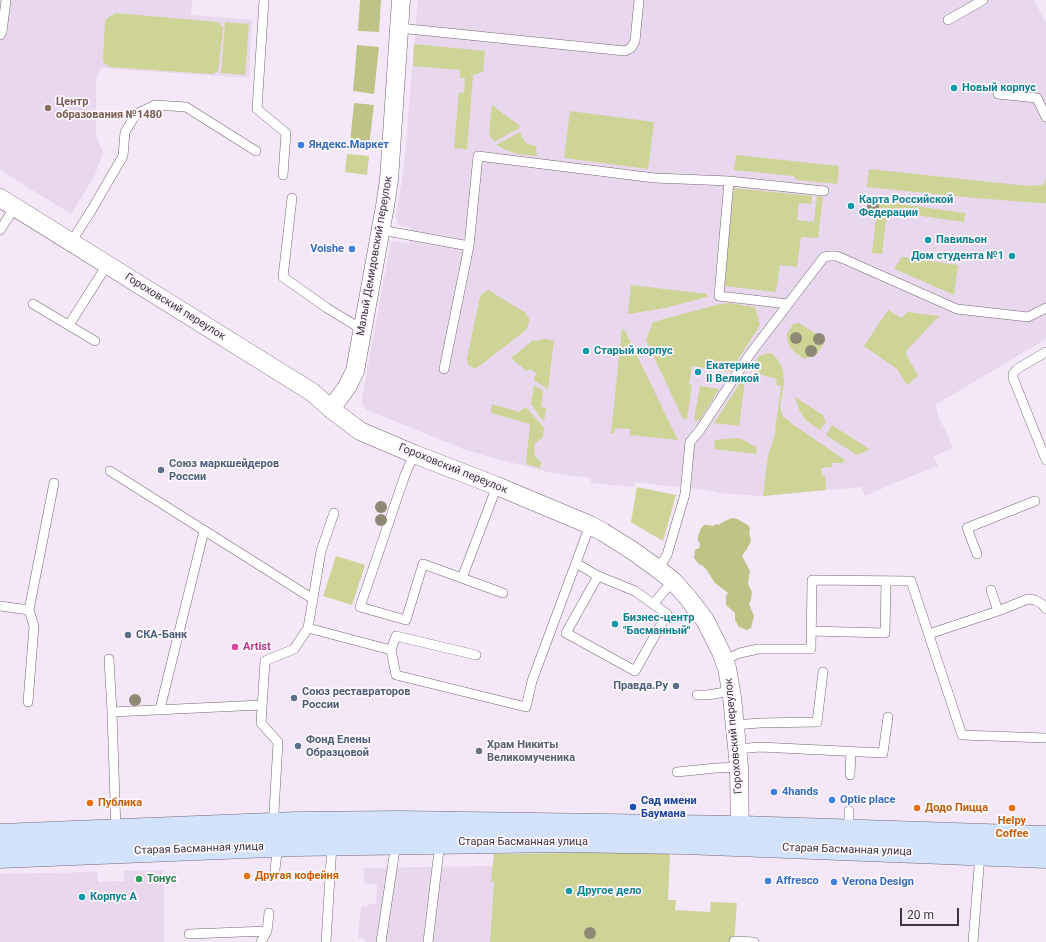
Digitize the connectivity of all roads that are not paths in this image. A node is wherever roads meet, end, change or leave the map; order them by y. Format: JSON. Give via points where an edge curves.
{"nodes":[{"id":1,"x":6,"y":0,"type":"edge"},
{"id":2,"x":264,"y":0,"type":"edge"},
{"id":3,"x":401,"y":0,"type":"edge"},
{"id":4,"x":639,"y":0,"type":"edge"},
{"id":5,"x":983,"y":0,"type":"edge"},
{"id":6,"x":948,"y":20,"type":"dead end"},
{"id":7,"x":400,"y":28,"type":"junction"},
{"id":8,"x":0,"y":35,"type":"edge"},
{"id":9,"x":998,"y":94,"type":"dead end"},
{"id":10,"x":1046,"y":117,"type":"edge"},
{"id":11,"x":256,"y":151,"type":"dead end"},
{"id":12,"x":283,"y":175,"type":"dead end"},
{"id":13,"x":729,"y":182,"type":"junction"},
{"id":14,"x":824,"y":191,"type":"dead end"},
{"id":15,"x":292,"y":198,"type":"dead end"},
{"id":16,"x":7,"y":202,"type":"edge"},
{"id":17,"x":0,"y":230,"type":"edge"},
{"id":18,"x":381,"y":230,"type":"junction"},
{"id":19,"x":72,"y":242,"type":"junction"},
{"id":20,"x":469,"y":246,"type":"junction"},
{"id":21,"x":107,"y":265,"type":"junction"},
{"id":22,"x":33,"y":304,"type":"dead end"},
{"id":23,"x":788,"y":304,"type":"junction"},
{"id":24,"x":1046,"y":308,"type":"edge"},
{"id":25,"x":69,"y":326,"type":"junction"},
{"id":26,"x":363,"y":330,"type":"junction"},
{"id":27,"x":95,"y":341,"type":"dead end"},
{"id":28,"x":1046,"y":352,"type":"edge"},
{"id":29,"x":444,"y":369,"type":"dead end"},
{"id":30,"x":331,"y":408,"type":"junction"},
{"id":31,"x":414,"y":454,"type":"junction"},
{"id":32,"x":1046,"y":460,"type":"edge"},
{"id":33,"x":110,"y":471,"type":"dead end"},
{"id":34,"x":54,"y":483,"type":"dead end"},
{"id":35,"x":496,"y":486,"type":"junction"},
{"id":36,"x":1035,"y":501,"type":"dead end"},
{"id":37,"x":334,"y":514,"type":"dead end"},
{"id":38,"x":590,"y":525,"type":"junction"},
{"id":39,"x":204,"y":531,"type":"junction"},
{"id":40,"x":977,"y":554,"type":"dead end"},
{"id":41,"x":576,"y":563,"type":"junction"},
{"id":42,"x":658,"y":569,"type":"junction"},
{"id":43,"x":598,"y":576,"type":"junction"},
{"id":44,"x":462,"y":578,"type":"junction"},
{"id":45,"x":673,"y":581,"type":"junction"},
{"id":46,"x":886,"y":581,"type":"junction"},
{"id":47,"x":991,"y":590,"type":"dead end"},
{"id":48,"x":503,"y":593,"type":"dead end"},
{"id":49,"x":313,"y":599,"type":"junction"},
{"id":50,"x":652,"y":604,"type":"junction"},
{"id":51,"x":0,"y":606,"type":"edge"},
{"id":52,"x":1046,"y":609,"type":"edge"},
{"id":53,"x":29,"y":610,"type":"junction"},
{"id":54,"x":998,"y":611,"type":"junction"},
{"id":55,"x":308,"y":628,"type":"junction"},
{"id":56,"x":811,"y":631,"type":"junction"},
{"id":57,"x":929,"y":634,"type":"junction"},
{"id":58,"x":391,"y":650,"type":"junction"},
{"id":59,"x":476,"y":655,"type":"dead end"},
{"id":60,"x":109,"y":659,"type":"dead end"},
{"id":61,"x":724,"y":660,"type":"junction"},
{"id":62,"x":823,"y":672,"type":"dead end"},
{"id":63,"x":731,"y":691,"type":"junction"},
{"id":64,"x":697,"y":695,"type":"dead end"},
{"id":65,"x":28,"y":702,"type":"dead end"},
{"id":66,"x":262,"y":705,"type":"junction"},
{"id":67,"x":160,"y":709,"type":"junction"},
{"id":68,"x":112,"y":712,"type":"junction"},
{"id":69,"x":888,"y":717,"type":"dead end"},
{"id":70,"x":735,"y":725,"type":"junction"},
{"id":71,"x":1046,"y":738,"type":"edge"},
{"id":72,"x":737,"y":749,"type":"junction"},
{"id":73,"x":851,"y":751,"type":"junction"},
{"id":74,"x":739,"y":767,"type":"junction"},
{"id":75,"x":677,"y":772,"type":"dead end"},
{"id":76,"x":850,"y":775,"type":"dead end"},
{"id":77,"x":274,"y":824,"type":"junction"},
{"id":78,"x":116,"y":830,"type":"junction"},
{"id":79,"x":398,"y":833,"type":"junction"},
{"id":80,"x":441,"y":833,"type":"junction"},
{"id":81,"x":0,"y":835,"type":"edge"},
{"id":82,"x":740,"y":836,"type":"junction"},
{"id":83,"x":1046,"y":837,"type":"edge"},
{"id":84,"x":332,"y":844,"type":"junction"},
{"id":85,"x":278,"y":845,"type":"junction"},
{"id":86,"x":980,"y":855,"type":"junction"},
{"id":87,"x":0,"y":857,"type":"edge"},
{"id":88,"x":1046,"y":857,"type":"edge"},
{"id":89,"x":275,"y":869,"type":"dead end"},
{"id":90,"x":270,"y":913,"type":"dead end"},
{"id":91,"x":267,"y":931,"type":"junction"},
{"id":92,"x":190,"y":934,"type":"dead end"},
{"id":93,"x":734,"y":941,"type":"edge"},
{"id":94,"x":261,"y":942,"type":"edge"},
{"id":95,"x":326,"y":942,"type":"edge"},
{"id":96,"x":381,"y":942,"type":"edge"},
{"id":97,"x":428,"y":942,"type":"edge"},
{"id":98,"x":754,"y":942,"type":"edge"},
{"id":99,"x":973,"y":942,"type":"edge"}],
"edges":[{"from":1,"to":8,"type":"lane"},
{"from":2,"to":12,"type":"lane","via":[[257,109],[286,134]]},
{"from":3,"to":7,"type":"street","name":"Малый Демидовский переулок"},
{"from":4,"to":7,"type":"lane","via":[[635,42],[625,51]]},
{"from":5,"to":6,"type":"lane"},
{"from":7,"to":18,"type":"street","name":"Малый Демидовский переулок","via":[[389,180]]},
{"from":9,"to":10,"type":"lane","via":[[1036,98]]},
{"from":11,"to":19,"type":"lane","via":[[186,107],[156,105],[136,114],[125,132],[123,156]]},
{"from":13,"to":14,"type":"lane"},
{"from":13,"to":20,"type":"lane","via":[[655,178],[478,156]]},
{"from":13,"to":23,"type":"lane","via":[[719,296]]},
{"from":15,"to":26,"type":"lane","via":[[283,277]]},
{"from":16,"to":17,"type":"lane"},
{"from":16,"to":19,"type":"street","name":"Гороховский переулок"},
{"from":18,"to":20,"type":"lane"},
{"from":18,"to":26,"type":"street","name":"Малый Демидовский переулок"},
{"from":19,"to":21,"type":"street","name":"Гороховский переулок"},
{"from":20,"to":29,"type":"lane"},
{"from":21,"to":25,"type":"lane"},
{"from":21,"to":30,"type":"street","name":"Гороховский переулок","via":[[312,392]]},
{"from":22,"to":25,"type":"lane"},
{"from":23,"to":24,"type":"lane","via":[[824,257],[836,256],[957,309],[1028,317]]},
{"from":23,"to":42,"type":"lane","via":[[750,354],[690,442],[685,494],[668,555]]},
{"from":25,"to":27,"type":"lane"},
{"from":26,"to":30,"type":"street","name":"Малый Демидовский переулок","via":[[352,380]]},
{"from":28,"to":32,"type":"lane","via":[[1013,374]]},
{"from":30,"to":31,"type":"street","name":"Гороховский переулок","via":[[360,431]]},
{"from":31,"to":35,"type":"street","name":"Гороховский переулок"},
{"from":31,"to":44,"type":"lane","via":[[360,607],[406,620],[423,564]]},
{"from":33,"to":39,"type":"lane"},
{"from":34,"to":53,"type":"lane"},
{"from":35,"to":38,"type":"street","name":"Гороховский переулок"},
{"from":35,"to":44,"type":"lane"},
{"from":36,"to":40,"type":"lane","via":[[967,528]]},
{"from":37,"to":49,"type":"lane","via":[[321,551]]},
{"from":38,"to":41,"type":"lane"},
{"from":38,"to":42,"type":"street","name":"Гороховский переулок"},
{"from":39,"to":49,"type":"lane"},
{"from":39,"to":67,"type":"lane"},
{"from":41,"to":43,"type":"lane"},
{"from":41,"to":58,"type":"lane","via":[[532,681],[526,707],[396,675]]},
{"from":42,"to":45,"type":"street","name":"Гороховский переулок"},
{"from":43,"to":50,"type":"lane","via":[[635,591]]},
{"from":43,"to":50,"type":"lane","via":[[566,633],[636,671],[667,614]]},
{"from":44,"to":48,"type":"lane"},
{"from":45,"to":50,"type":"lane"},
{"from":45,"to":61,"type":"street","name":"Гороховский переулок","via":[[705,620]]},
{"from":46,"to":56,"type":"lane","via":[[812,580]]},
{"from":46,"to":56,"type":"lane","via":[[885,633]]},
{"from":46,"to":57,"type":"lane","via":[[911,581]]},
{"from":47,"to":54,"type":"lane"},
{"from":49,"to":55,"type":"lane"},
{"from":51,"to":53,"type":"lane"},
{"from":52,"to":54,"type":"lane","via":[[1035,600],[1028,599]]},
{"from":53,"to":65,"type":"lane","via":[[34,626]]},
{"from":54,"to":57,"type":"lane"},
{"from":55,"to":58,"type":"lane"},
{"from":55,"to":66,"type":"lane","via":[[294,648],[265,661]]},
{"from":56,"to":61,"type":"lane","via":[[810,649],[758,649]]},
{"from":57,"to":71,"type":"lane","via":[[962,735]]},
{"from":58,"to":59,"type":"lane","via":[[396,636]]},
{"from":60,"to":68,"type":"lane"},
{"from":61,"to":63,"type":"street","name":"Гороховский переулок"},
{"from":62,"to":70,"type":"lane","via":[[817,722]]},
{"from":63,"to":64,"type":"lane"},
{"from":63,"to":70,"type":"street","name":"Гороховский переулок"},
{"from":66,"to":67,"type":"lane"},
{"from":66,"to":77,"type":"lane","via":[[261,723],[278,742]]},
{"from":67,"to":68,"type":"lane"},
{"from":68,"to":78,"type":"lane"},
{"from":69,"to":73,"type":"lane","via":[[883,753]]},
{"from":70,"to":72,"type":"street","name":"Гороховский переулок"},
{"from":72,"to":73,"type":"lane","via":[[760,747]]},
{"from":72,"to":74,"type":"street","name":"Гороховский переулок"},
{"from":73,"to":76,"type":"lane"},
{"from":74,"to":75,"type":"lane"},
{"from":74,"to":82,"type":"street","name":"Гороховский переулок"},
{"from":77,"to":78,"type":"main road","name":"Старая Басманная улица"},
{"from":77,"to":79,"type":"main road","name":"Старая Басманная улица"},
{"from":78,"to":81,"type":"main road","name":"Старая Басманная улица"},
{"from":79,"to":80,"type":"main road","name":"Старая Басманная улица"},
{"from":79,"to":84,"type":"main road","name":"Старая Басманная улица"},
{"from":79,"to":96,"type":"lane"},
{"from":80,"to":82,"type":"main road","name":"Старая Басманная улица"},
{"from":80,"to":97,"type":"lane"},
{"from":82,"to":83,"type":"main road","name":"Старая Басманная улица","via":[[849,821]]},
{"from":82,"to":86,"type":"main road","name":"Старая Басманная улица"},
{"from":84,"to":85,"type":"main road","name":"Старая Басманная улица"},
{"from":84,"to":95,"type":"lane"},
{"from":85,"to":87,"type":"main road","name":"Старая Басманная улица"},
{"from":85,"to":89,"type":"lane"},
{"from":86,"to":88,"type":"main road","name":"Старая Басманная улица"},
{"from":86,"to":99,"type":"lane"},
{"from":90,"to":91,"type":"lane"},
{"from":91,"to":92,"type":"lane"},
{"from":91,"to":94,"type":"lane"},
{"from":93,"to":98,"type":"lane"}]}
